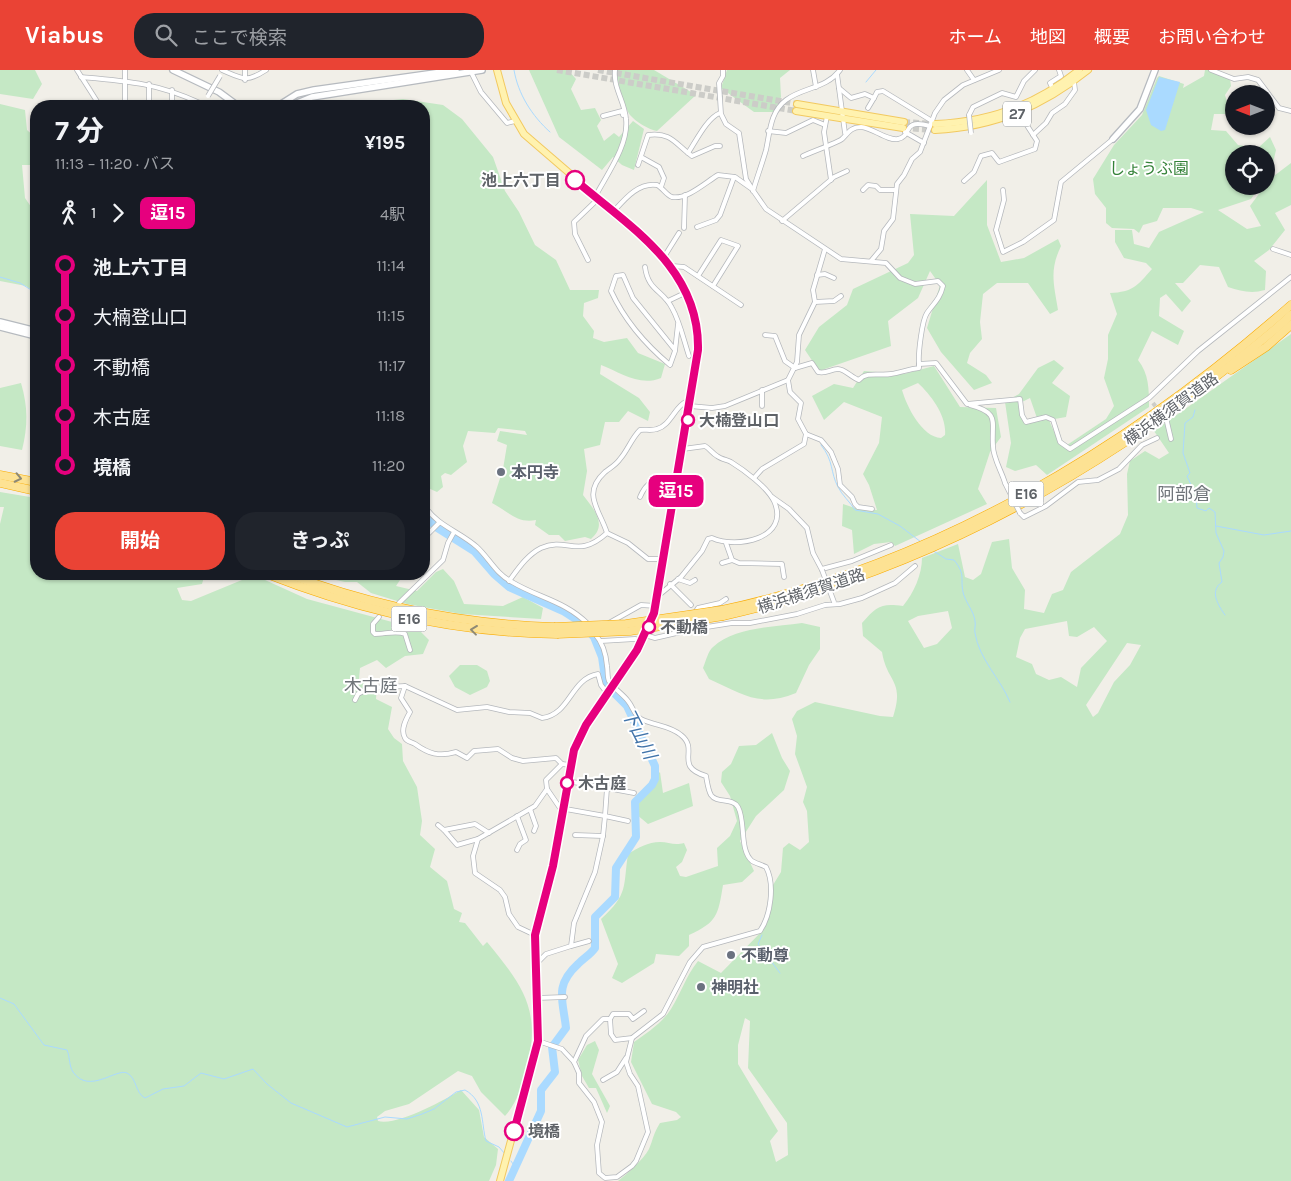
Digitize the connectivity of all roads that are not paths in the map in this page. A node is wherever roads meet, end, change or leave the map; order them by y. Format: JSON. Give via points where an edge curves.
{"nodes":[{"id":1,"x":77,"y":70,"type":"edge"},
{"id":2,"x":125,"y":70,"type":"edge"},
{"id":3,"x":173,"y":70,"type":"edge"},
{"id":4,"x":222,"y":70,"type":"edge"},
{"id":5,"x":245,"y":70,"type":"edge"},
{"id":6,"x":266,"y":70,"type":"edge"},
{"id":7,"x":456,"y":70,"type":"edge"},
{"id":8,"x":482,"y":70,"type":"edge"},
{"id":9,"x":497,"y":70,"type":"edge"},
{"id":10,"x":615,"y":70,"type":"edge"},
{"id":11,"x":723,"y":70,"type":"edge"},
{"id":12,"x":813,"y":70,"type":"edge"},
{"id":13,"x":967,"y":70,"type":"edge"},
{"id":14,"x":999,"y":70,"type":"edge"},
{"id":15,"x":1035,"y":70,"type":"edge"},
{"id":16,"x":1059,"y":70,"type":"edge"},
{"id":17,"x":1079,"y":70,"type":"edge"},
{"id":18,"x":1088,"y":70,"type":"edge"},
{"id":19,"x":1155,"y":70,"type":"edge"},
{"id":20,"x":1211,"y":70,"type":"edge"},
{"id":21,"x":471,"y":72,"type":"junction"},
{"id":22,"x":838,"y":72,"type":"edge"},
{"id":23,"x":81,"y":77,"type":"junction"},
{"id":24,"x":245,"y":80,"type":"junction"},
{"id":25,"x":974,"y":80,"type":"junction"},
{"id":26,"x":125,"y":81,"type":"junction"},
{"id":27,"x":1074,"y":82,"type":"junction"},
{"id":28,"x":149,"y":84,"type":"junction"},
{"id":29,"x":816,"y":87,"type":"junction"},
{"id":30,"x":839,"y":88,"type":"junction"},
{"id":31,"x":1053,"y":89,"type":"junction"},
{"id":32,"x":172,"y":90,"type":"junction"},
{"id":33,"x":874,"y":98,"type":"junction"},
{"id":34,"x":96,"y":100,"type":"edge"},
{"id":35,"x":126,"y":100,"type":"edge"},
{"id":36,"x":149,"y":100,"type":"edge"},
{"id":37,"x":172,"y":100,"type":"edge"},
{"id":38,"x":192,"y":100,"type":"edge"},
{"id":39,"x":204,"y":100,"type":"edge"},
{"id":40,"x":230,"y":100,"type":"edge"},
{"id":41,"x":286,"y":100,"type":"edge"},
{"id":42,"x":305,"y":100,"type":"edge"},
{"id":43,"x":868,"y":108,"type":"dead end"},
{"id":44,"x":1291,"y":111,"type":"edge"},
{"id":45,"x":720,"y":113,"type":"junction"},
{"id":46,"x":1019,"y":113,"type":"junction"},
{"id":47,"x":827,"y":115,"type":"junction"},
{"id":48,"x":842,"y":115,"type":"junction"},
{"id":49,"x":603,"y":116,"type":"dead end"},
{"id":50,"x":626,"y":117,"type":"junction"},
{"id":51,"x":515,"y":121,"type":"junction"},
{"id":52,"x":825,"y":125,"type":"junction"},
{"id":53,"x":933,"y":125,"type":"junction"},
{"id":54,"x":904,"y":127,"type":"junction"},
{"id":55,"x":768,"y":131,"type":"junction"},
{"id":56,"x":845,"y":133,"type":"junction"},
{"id":57,"x":1033,"y":134,"type":"junction"},
{"id":58,"x":972,"y":135,"type":"dead end"},
{"id":59,"x":1113,"y":139,"type":"joint"},
{"id":60,"x":924,"y":143,"type":"junction"},
{"id":61,"x":826,"y":145,"type":"junction"},
{"id":62,"x":720,"y":146,"type":"dead end"},
{"id":63,"x":688,"y":153,"type":"junction"},
{"id":64,"x":803,"y":156,"type":"dead end"},
{"id":65,"x":641,"y":157,"type":"junction"},
{"id":66,"x":638,"y":166,"type":"dead end"},
{"id":67,"x":847,"y":171,"type":"dead end"},
{"id":68,"x":734,"y":177,"type":"junction"},
{"id":69,"x":831,"y":180,"type":"junction"},
{"id":70,"x":964,"y":181,"type":"dead end"},
{"id":71,"x":661,"y":187,"type":"junction"},
{"id":72,"x":752,"y":190,"type":"junction"},
{"id":73,"x":863,"y":190,"type":"dead end"},
{"id":74,"x":895,"y":190,"type":"junction"},
{"id":75,"x":1003,"y":190,"type":"dead end"},
{"id":76,"x":685,"y":195,"type":"junction"},
{"id":77,"x":596,"y":198,"type":"junction"},
{"id":78,"x":613,"y":212,"type":"junction"},
{"id":79,"x":782,"y":221,"type":"junction"},
{"id":80,"x":697,"y":227,"type":"dead end"},
{"id":81,"x":684,"y":228,"type":"dead end"},
{"id":82,"x":679,"y":233,"type":"dead end"},
{"id":83,"x":1273,"y":249,"type":"dead end"},
{"id":84,"x":825,"y":250,"type":"junction"},
{"id":85,"x":1291,"y":255,"type":"edge"},
{"id":86,"x":664,"y":257,"type":"junction"},
{"id":87,"x":588,"y":260,"type":"dead end"},
{"id":88,"x":871,"y":261,"type":"junction"},
{"id":89,"x":672,"y":266,"type":"junction"},
{"id":90,"x":645,"y":267,"type":"dead end"},
{"id":91,"x":817,"y":275,"type":"junction"},
{"id":92,"x":698,"y":276,"type":"junction"},
{"id":93,"x":1291,"y":277,"type":"edge"},
{"id":94,"x":834,"y":278,"type":"dead end"},
{"id":95,"x":713,"y":286,"type":"junction"},
{"id":96,"x":687,"y":292,"type":"junction"},
{"id":97,"x":841,"y":296,"type":"dead end"},
{"id":98,"x":668,"y":301,"type":"junction"},
{"id":99,"x":816,"y":302,"type":"junction"},
{"id":100,"x":741,"y":305,"type":"dead end"},
{"id":101,"x":1291,"y":305,"type":"edge"},
{"id":102,"x":1291,"y":316,"type":"edge"},
{"id":103,"x":0,"y":322,"type":"edge"},
{"id":104,"x":678,"y":324,"type":"junction"},
{"id":105,"x":1291,"y":325,"type":"edge"},
{"id":106,"x":0,"y":327,"type":"edge"},
{"id":107,"x":30,"y":329,"type":"edge"},
{"id":108,"x":30,"y":334,"type":"edge"},
{"id":109,"x":766,"y":335,"type":"dead end"},
{"id":110,"x":675,"y":350,"type":"junction"},
{"id":111,"x":689,"y":356,"type":"dead end"},
{"id":112,"x":919,"y":364,"type":"junction"},
{"id":113,"x":795,"y":368,"type":"junction"},
{"id":114,"x":788,"y":380,"type":"junction"},
{"id":115,"x":762,"y":390,"type":"junction"},
{"id":116,"x":1198,"y":391,"type":"junction"},
{"id":117,"x":1149,"y":398,"type":"junction"},
{"id":118,"x":691,"y":403,"type":"junction"},
{"id":119,"x":1153,"y":403,"type":"tunnel mouth"},
{"id":120,"x":967,"y":404,"type":"junction"},
{"id":121,"x":762,"y":406,"type":"dead end"},
{"id":122,"x":1167,"y":422,"type":"dead end"},
{"id":123,"x":806,"y":434,"type":"junction"},
{"id":124,"x":1157,"y":438,"type":"dead end"},
{"id":125,"x":1171,"y":439,"type":"dead end"},
{"id":126,"x":683,"y":449,"type":"junction"},
{"id":127,"x":0,"y":475,"type":"edge"},
{"id":128,"x":678,"y":475,"type":"junction"},
{"id":129,"x":754,"y":478,"type":"junction"},
{"id":130,"x":30,"y":481,"type":"edge"},
{"id":131,"x":0,"y":484,"type":"edge"},
{"id":132,"x":30,"y":490,"type":"edge"},
{"id":133,"x":640,"y":497,"type":"dead end"},
{"id":134,"x":771,"y":497,"type":"junction"},
{"id":135,"x":872,"y":509,"type":"dead end"},
{"id":136,"x":430,"y":513,"type":"edge"},
{"id":137,"x":438,"y":523,"type":"junction"},
{"id":138,"x":430,"y":533,"type":"dead end"},
{"id":139,"x":453,"y":533,"type":"junction"},
{"id":140,"x":607,"y":533,"type":"junction"},
{"id":141,"x":726,"y":544,"type":"junction"},
{"id":142,"x":891,"y":545,"type":"dead end"},
{"id":143,"x":665,"y":559,"type":"junction"},
{"id":144,"x":732,"y":560,"type":"junction"},
{"id":145,"x":722,"y":563,"type":"dead end"},
{"id":146,"x":915,"y":566,"type":"dead end"},
{"id":147,"x":822,"y":569,"type":"junction"},
{"id":148,"x":430,"y":573,"type":"edge"},
{"id":149,"x":784,"y":577,"type":"dead end"},
{"id":150,"x":678,"y":579,"type":"junction"},
{"id":151,"x":284,"y":580,"type":"edge"},
{"id":152,"x":305,"y":580,"type":"edge"},
{"id":153,"x":423,"y":580,"type":"edge"},
{"id":154,"x":695,"y":580,"type":"dead end"},
{"id":155,"x":509,"y":581,"type":"junction"},
{"id":156,"x":670,"y":584,"type":"junction"},
{"id":157,"x":659,"y":595,"type":"junction"},
{"id":158,"x":726,"y":599,"type":"dead end"},
{"id":159,"x":399,"y":603,"type":"dead end"},
{"id":160,"x":834,"y":603,"type":"junction"},
{"id":161,"x":691,"y":605,"type":"dead end"},
{"id":162,"x":656,"y":606,"type":"junction"},
{"id":163,"x":723,"y":613,"type":"junction"},
{"id":164,"x":379,"y":617,"type":"dead end"},
{"id":165,"x":694,"y":629,"type":"junction"},
{"id":166,"x":556,"y":631,"type":"junction"},
{"id":167,"x":594,"y":631,"type":"junction"},
{"id":168,"x":643,"y":638,"type":"junction"},
{"id":169,"x":602,"y":641,"type":"junction"},
{"id":170,"x":410,"y":650,"type":"dead end"},
{"id":171,"x":405,"y":686,"type":"junction"},
{"id":172,"x":610,"y":689,"type":"junction"},
{"id":173,"x":354,"y":700,"type":"dead end"},
{"id":174,"x":562,"y":764,"type":"junction"},
{"id":175,"x":570,"y":765,"type":"junction"},
{"id":176,"x":568,"y":781,"type":"junction"},
{"id":177,"x":607,"y":788,"type":"junction"},
{"id":178,"x":547,"y":789,"type":"junction"},
{"id":179,"x":634,"y":793,"type":"dead end"},
{"id":180,"x":530,"y":809,"type":"junction"},
{"id":181,"x":562,"y":809,"type":"junction"},
{"id":182,"x":516,"y":816,"type":"junction"},
{"id":183,"x":605,"y":816,"type":"junction"},
{"id":184,"x":628,"y":821,"type":"dead end"},
{"id":185,"x":438,"y":825,"type":"dead end"},
{"id":186,"x":444,"y":830,"type":"junction"},
{"id":187,"x":534,"y":831,"type":"dead end"},
{"id":188,"x":488,"y":833,"type":"junction"},
{"id":189,"x":575,"y":835,"type":"dead end"},
{"id":190,"x":603,"y":836,"type":"junction"},
{"id":191,"x":478,"y":839,"type":"junction"},
{"id":192,"x":517,"y":850,"type":"dead end"},
{"id":193,"x":535,"y":935,"type":"junction"},
{"id":194,"x":588,"y":941,"type":"dead end"},
{"id":195,"x":571,"y":946,"type":"junction"},
{"id":196,"x":534,"y":964,"type":"junction"},
{"id":197,"x":562,"y":997,"type":"dead end"},
{"id":198,"x":537,"y":998,"type":"junction"},
{"id":199,"x":644,"y":1010,"type":"dead end"},
{"id":200,"x":610,"y":1020,"type":"junction"},
{"id":201,"x":632,"y":1038,"type":"junction"},
{"id":202,"x":538,"y":1041,"type":"junction"},
{"id":203,"x":626,"y":1058,"type":"junction"},
{"id":204,"x":574,"y":1062,"type":"junction"},
{"id":205,"x":603,"y":1080,"type":"dead end"},
{"id":206,"x":500,"y":1181,"type":"edge"}],
"edges":[{"from":1,"to":23,"type":"street"},
{"from":2,"to":26,"type":"street"},
{"from":3,"to":40,"type":"street"},
{"from":4,"to":24,"type":"street"},
{"from":4,"to":39,"type":"street","bridge":true},
{"from":5,"to":24,"type":"street"},
{"from":6,"to":24,"type":"street"},
{"from":7,"to":41,"type":"street","via":[[305,92]]},
{"from":8,"to":21,"type":"street"},
{"from":9,"to":51,"type":"main road","via":[[502,94]]},
{"from":10,"to":50,"type":"street","via":[[615,83]]},
{"from":11,"to":45,"type":"street","via":[[719,83]]},
{"from":12,"to":29,"type":"street"},
{"from":13,"to":25,"type":"street"},
{"from":14,"to":25,"type":"street"},
{"from":15,"to":58,"type":"street","bridge":true,"via":[[1024,81],[1016,97],[1002,93],[973,107],[969,114]]},
{"from":16,"to":31,"type":"street","via":[[1061,76],[1050,83]]},
{"from":17,"to":31,"type":"main road","number":"27"},
{"from":18,"to":27,"type":"main road","number":"27"},
{"from":19,"to":59,"type":"street","via":[[1140,109]]},
{"from":20,"to":44,"type":"street","via":[[1234,79],[1248,77],[1258,80],[1279,108]]},
{"from":21,"to":42,"type":"street"},
{"from":21,"to":51,"type":"street","via":[[481,92],[507,123]]},
{"from":22,"to":29,"type":"street","via":[[826,84]]},
{"from":22,"to":30,"type":"street"},
{"from":23,"to":26,"type":"street"},
{"from":23,"to":34,"type":"street"},
{"from":25,"to":53,"type":"street","via":[[946,98]]},
{"from":26,"to":28,"type":"street"},
{"from":26,"to":35,"type":"street"},
{"from":27,"to":46,"type":"main road","number":"27"},
{"from":27,"to":57,"type":"street","via":[[1075,90],[1065,104]]},
{"from":28,"to":32,"type":"street"},
{"from":28,"to":36,"type":"street"},
{"from":29,"to":55,"type":"street","via":[[785,100]]},
{"from":30,"to":33,"type":"street","via":[[851,98],[865,94]]},
{"from":30,"to":48,"type":"street"},
{"from":31,"to":53,"type":"main road","number":"27","via":[[992,116]]},
{"from":32,"to":37,"type":"street"},
{"from":32,"to":38,"type":"street"},
{"from":33,"to":43,"type":"street"},
{"from":33,"to":53,"type":"street","via":[[877,92],[884,91]]},
{"from":45,"to":63,"type":"street","via":[[703,130]]},
{"from":45,"to":72,"type":"street","via":[[723,120],[739,133],[746,179]]},
{"from":46,"to":53,"type":"main road","number":"27","via":[[972,127]]},
{"from":46,"to":57,"type":"street"},
{"from":47,"to":48,"type":"main road"},
{"from":47,"to":48,"type":"main road","via":[[797,107]]},
{"from":47,"to":52,"type":"street"},
{"from":48,"to":54,"type":"main road"},
{"from":48,"to":56,"type":"street"},
{"from":49,"to":50,"type":"street","via":[[618,110]]},
{"from":50,"to":77,"type":"street","via":[[622,144]]},
{"from":51,"to":77,"type":"main road","via":[[529,140]]},
{"from":52,"to":55,"type":"street","via":[[814,120],[786,133]]},
{"from":52,"to":61,"type":"street"},
{"from":53,"to":54,"type":"street","via":[[917,123]]},
{"from":53,"to":60,"type":"street"},
{"from":54,"to":56,"type":"street","via":[[901,138],[894,139],[862,127]]},
{"from":54,"to":60,"type":"street"},
{"from":55,"to":72,"type":"street","via":[[766,149]]},
{"from":56,"to":61,"type":"street","via":[[841,140]]},
{"from":57,"to":70,"type":"street","via":[[1037,141],[1035,149],[999,162],[992,153],[981,156],[974,172]]},
{"from":59,"to":75,"type":"street","via":[[1061,182],[1054,220],[1003,252],[996,230],[1004,200]]},
{"from":60,"to":74,"type":"street"},
{"from":61,"to":64,"type":"street"},
{"from":61,"to":69,"type":"street"},
{"from":62,"to":63,"type":"street","via":[[695,156]]},
{"from":63,"to":65,"type":"street","via":[[679,143],[655,134],[645,139]]},
{"from":65,"to":66,"type":"street"},
{"from":65,"to":71,"type":"street","via":[[658,167],[664,178]]},
{"from":67,"to":69,"type":"street"},
{"from":68,"to":72,"type":"street"},
{"from":68,"to":76,"type":"street","via":[[718,175]]},
{"from":68,"to":80,"type":"street","via":[[720,215],[716,220]]},
{"from":69,"to":79,"type":"street"},
{"from":71,"to":76,"type":"street","via":[[670,196]]},
{"from":71,"to":78,"type":"street","via":[[653,184],[637,189]]},
{"from":72,"to":79,"type":"street","via":[[766,209]]},
{"from":73,"to":74,"type":"street","via":[[868,185],[880,190]]},
{"from":74,"to":88,"type":"street","via":[[893,219],[884,231],[881,249]]},
{"from":76,"to":81,"type":"street"},
{"from":77,"to":78,"type":"main road"},
{"from":77,"to":87,"type":"street","via":[[574,222],[575,234]]},
{"from":78,"to":86,"type":"main road"},
{"from":79,"to":84,"type":"street"},
{"from":82,"to":86,"type":"street"},
{"from":83,"to":85,"type":"street"},
{"from":84,"to":88,"type":"street","via":[[845,260]]},
{"from":84,"to":91,"type":"street"},
{"from":86,"to":89,"type":"main road"},
{"from":88,"to":112,"type":"street","via":[[886,263],[900,278],[915,284],[938,281],[943,286],[940,299],[925,315],[917,350]]},
{"from":89,"to":92,"type":"street","via":[[684,267]]},
{"from":89,"to":96,"type":"main road"},
{"from":90,"to":98,"type":"street","via":[[649,283]]},
{"from":91,"to":94,"type":"street"},
{"from":91,"to":99,"type":"street","via":[[813,290]]},
{"from":92,"to":95,"type":"street"},
{"from":92,"to":95,"type":"street","via":[[721,240],[738,246]]},
{"from":93,"to":117,"type":"street","via":[[1198,352]]},
{"from":95,"to":100,"type":"street"},
{"from":96,"to":98,"type":"street"},
{"from":96,"to":118,"type":"main road","via":[[697,324],[698,342]]},
{"from":97,"to":99,"type":"street","via":[[834,301]]},
{"from":98,"to":104,"type":"street"},
{"from":99,"to":113,"type":"street","via":[[799,335]]},
{"from":101,"to":163,"type":"highway","name":"横浜横須賀道路","number":"E16","via":[[1247,344],[1169,404],[1031,491],[888,559]]},
{"from":102,"to":116,"type":"highway","name":"横浜横須賀道路","number":"E16"},
{"from":103,"to":107,"type":"street"},
{"from":104,"to":110,"type":"street"},
{"from":104,"to":111,"type":"street"},
{"from":105,"to":116,"type":"highway","via":[[1266,347]]},
{"from":106,"to":108,"type":"street"},
{"from":109,"to":113,"type":"street","via":[[775,336],[785,361]]},
{"from":110,"to":110,"type":"street","via":[[633,298],[623,275],[616,276],[610,291],[652,350],[670,366]]},
{"from":112,"to":113,"type":"street","via":[[919,368],[862,376],[859,380],[843,370],[825,374],[818,372],[812,363]]},
{"from":112,"to":120,"type":"street","via":[[936,364]]},
{"from":113,"to":114,"type":"street"},
{"from":114,"to":115,"type":"street"},
{"from":114,"to":123,"type":"street","via":[[790,392],[800,400],[798,419]]},
{"from":115,"to":118,"type":"street","via":[[719,408]]},
{"from":115,"to":121,"type":"street"},
{"from":116,"to":163,"type":"highway","name":"横浜横須賀道路","number":"E16","via":[[1084,469],[965,532],[836,585],[781,602]]},
{"from":117,"to":119,"type":"street"},
{"from":117,"to":120,"type":"street","via":[[1070,449],[1060,442],[1053,420],[1046,417],[1026,422],[1020,399]]},
{"from":118,"to":126,"type":"main road"},
{"from":118,"to":140,"type":"street","via":[[679,406],[658,429],[640,430],[618,462],[602,476],[592,497]]},
{"from":120,"to":124,"type":"street","bridge":true,"via":[[988,412],[995,426],[992,447],[1006,484],[1024,517],[1046,506],[1078,482],[1098,480],[1119,469],[1138,448]]},
{"from":122,"to":125,"type":"street"},
{"from":123,"to":129,"type":"street","via":[[803,447],[774,462]]},
{"from":123,"to":135,"type":"street","via":[[821,440],[831,452],[840,485],[855,504]]},
{"from":126,"to":128,"type":"main road"},
{"from":126,"to":129,"type":"street","via":[[705,446]]},
{"from":127,"to":130,"type":"highway","one_way":true},
{"from":128,"to":133,"type":"street","via":[[668,482],[656,479],[647,484]]},
{"from":128,"to":143,"type":"main road"},
{"from":129,"to":134,"type":"street"},
{"from":131,"to":132,"type":"highway"},
{"from":134,"to":141,"type":"street","via":[[776,512],[770,531],[756,539]]},
{"from":134,"to":147,"type":"street","via":[[789,508],[807,528],[813,553]]},
{"from":136,"to":137,"type":"street"},
{"from":137,"to":138,"type":"street"},
{"from":137,"to":139,"type":"street"},
{"from":139,"to":148,"type":"street","via":[[443,560]]},
{"from":139,"to":155,"type":"street","via":[[476,546]]},
{"from":140,"to":143,"type":"street","via":[[648,558]]},
{"from":140,"to":155,"type":"street","via":[[585,547],[560,545],[542,548],[524,562]]},
{"from":141,"to":144,"type":"street"},
{"from":141,"to":150,"type":"street","via":[[708,539]]},
{"from":142,"to":147,"type":"street"},
{"from":143,"to":157,"type":"main road"},
{"from":144,"to":145,"type":"street"},
{"from":144,"to":149,"type":"street","via":[[782,564]]},
{"from":146,"to":160,"type":"street","via":[[895,583],[862,598]]},
{"from":147,"to":160,"type":"street","bridge":true},
{"from":150,"to":154,"type":"street","via":[[690,583]]},
{"from":150,"to":156,"type":"street"},
{"from":166,"to":151,"type":"highway","name":"横浜横須賀道路","number":"E16","one_way":true,"via":[[493,632],[409,619]]},
{"from":152,"to":166,"type":"highway","name":"横浜横須賀道路","number":"E16","via":[[410,611]]},
{"from":153,"to":159,"type":"street"},
{"from":155,"to":167,"type":"street","via":[[571,609]]},
{"from":156,"to":157,"type":"street"},
{"from":156,"to":161,"type":"street"},
{"from":157,"to":162,"type":"main road"},
{"from":158,"to":165,"type":"street","via":[[695,610]]},
{"from":160,"to":165,"type":"street","via":[[750,624],[732,623]]},
{"from":162,"to":167,"type":"street","via":[[641,605]]},
{"from":162,"to":168,"type":"main road"},
{"from":163,"to":166,"type":"highway","name":"横浜横須賀道路","number":"E16","bridge":true},
{"from":164,"to":170,"type":"street","via":[[373,624],[373,632],[405,634]]},
{"from":165,"to":168,"type":"street"},
{"from":167,"to":169,"type":"street"},
{"from":168,"to":169,"type":"street"},
{"from":168,"to":172,"type":"main road"},
{"from":169,"to":172,"type":"street"},
{"from":171,"to":172,"type":"street","via":[[457,710],[487,707],[530,713],[542,718],[562,709],[578,684],[591,675],[598,674],[601,685]]},
{"from":171,"to":173,"type":"street","via":[[369,688]]},
{"from":171,"to":174,"type":"street","via":[[401,698],[410,712],[404,737],[425,752],[442,756],[456,752],[467,758],[474,751],[498,748],[512,758],[524,761],[556,758]]},
{"from":172,"to":175,"type":"main road","via":[[578,738]]},
{"from":172,"to":201,"type":"street","via":[[630,702],[640,719],[663,725],[683,736],[689,747],[687,763],[694,772],[706,776],[710,794],[718,800],[732,801],[740,810],[749,856],[766,867],[772,891],[760,931],[703,947],[690,962],[664,1014]]},
{"from":174,"to":175,"type":"street"},
{"from":174,"to":178,"type":"street","via":[[546,780]]},
{"from":175,"to":176,"type":"main road"},
{"from":176,"to":177,"type":"street"},
{"from":176,"to":181,"type":"main road"},
{"from":177,"to":179,"type":"street"},
{"from":177,"to":183,"type":"street"},
{"from":178,"to":180,"type":"street"},
{"from":178,"to":181,"type":"street"},
{"from":180,"to":182,"type":"street"},
{"from":180,"to":187,"type":"street","via":[[536,826]]},
{"from":181,"to":183,"type":"street"},
{"from":181,"to":193,"type":"main road","via":[[552,872]]},
{"from":182,"to":188,"type":"street"},
{"from":182,"to":192,"type":"street","via":[[526,840]]},
{"from":183,"to":184,"type":"street"},
{"from":183,"to":190,"type":"street"},
{"from":185,"to":186,"type":"street"},
{"from":186,"to":188,"type":"street","via":[[474,824]]},
{"from":186,"to":191,"type":"street","via":[[457,845]]},
{"from":188,"to":191,"type":"street"},
{"from":189,"to":190,"type":"street"},
{"from":190,"to":195,"type":"street","via":[[595,872],[574,923]]},
{"from":191,"to":193,"type":"street","via":[[473,856],[475,873],[500,890],[514,922],[522,930]]},
{"from":193,"to":196,"type":"main road"},
{"from":194,"to":195,"type":"street"},
{"from":195,"to":196,"type":"street","via":[[546,954]]},
{"from":196,"to":198,"type":"main road"},
{"from":197,"to":198,"type":"street"},
{"from":198,"to":202,"type":"main road"},
{"from":199,"to":200,"type":"street","via":[[633,1019],[629,1014],[613,1014]]},
{"from":200,"to":201,"type":"street","via":[[615,1040]]},
{"from":200,"to":204,"type":"street","via":[[603,1019],[586,1036]]},
{"from":201,"to":203,"type":"street"},
{"from":202,"to":204,"type":"street","via":[[556,1046]]},
{"from":202,"to":206,"type":"main road"},
{"from":203,"to":204,"type":"street","via":[[630,1074],[638,1086],[648,1132],[636,1161],[612,1178],[605,1178],[599,1173],[596,1145],[602,1122],[591,1097],[579,1083]]},
{"from":203,"to":205,"type":"street","via":[[616,1072]]}]}
